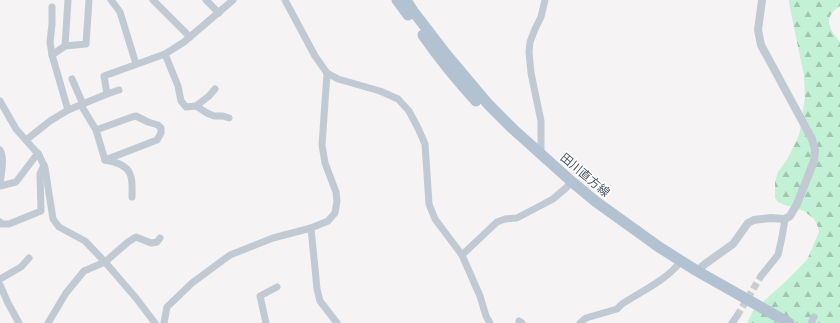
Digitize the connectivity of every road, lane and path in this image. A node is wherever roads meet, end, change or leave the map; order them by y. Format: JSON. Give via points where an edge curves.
{"nodes":[{"id":1,"x":68,"y":0,"type":"edge"},
{"id":2,"x":89,"y":0,"type":"edge"},
{"id":3,"x":111,"y":0,"type":"edge"},
{"id":4,"x":153,"y":0,"type":"edge"},
{"id":5,"x":206,"y":0,"type":"edge"},
{"id":6,"x":233,"y":0,"type":"edge"},
{"id":7,"x":285,"y":0,"type":"edge"},
{"id":8,"x":397,"y":0,"type":"edge"},
{"id":9,"x":406,"y":0,"type":"edge"},
{"id":10,"x":545,"y":0,"type":"edge"},
{"id":11,"x":762,"y":0,"type":"edge"},
{"id":12,"x":52,"y":7,"type":"dead end"},
{"id":13,"x":219,"y":13,"type":"junction"},
{"id":14,"x":190,"y":38,"type":"junction"},
{"id":15,"x":65,"y":46,"type":"junction"},
{"id":16,"x":165,"y":54,"type":"junction"},
{"id":17,"x":52,"y":55,"type":"junction"},
{"id":18,"x":136,"y":64,"type":"junction"},
{"id":19,"x":327,"y":73,"type":"junction"},
{"id":20,"x":72,"y":79,"type":"dead end"},
{"id":21,"x":215,"y":89,"type":"dead end"},
{"id":22,"x":119,"y":90,"type":"dead end"},
{"id":23,"x":107,"y":94,"type":"junction"},
{"id":24,"x":0,"y":101,"type":"edge"},
{"id":25,"x":82,"y":104,"type":"junction"},
{"id":26,"x":196,"y":106,"type":"junction"},
{"id":27,"x":68,"y":110,"type":"junction"},
{"id":28,"x":229,"y":118,"type":"dead end"},
{"id":29,"x":96,"y":130,"type":"junction"},
{"id":30,"x":26,"y":140,"type":"junction"},
{"id":31,"x":0,"y":150,"type":"edge"},
{"id":32,"x":38,"y":153,"type":"junction"},
{"id":33,"x":541,"y":155,"type":"junction"},
{"id":34,"x":105,"y":160,"type":"junction"},
{"id":35,"x":44,"y":165,"type":"junction"},
{"id":36,"x":569,"y":184,"type":"junction"},
{"id":37,"x":0,"y":185,"type":"edge"},
{"id":38,"x":132,"y":197,"type":"dead end"},
{"id":39,"x":785,"y":219,"type":"junction"},
{"id":40,"x":0,"y":222,"type":"edge"},
{"id":41,"x":311,"y":228,"type":"junction"},
{"id":42,"x":160,"y":238,"type":"dead end"},
{"id":43,"x":462,"y":255,"type":"junction"},
{"id":44,"x":29,"y":258,"type":"dead end"},
{"id":45,"x":105,"y":262,"type":"junction"},
{"id":46,"x":679,"y":263,"type":"junction"},
{"id":47,"x":697,"y":271,"type":"junction"},
{"id":48,"x":762,"y":276,"type":"tunnel mouth"},
{"id":49,"x":0,"y":278,"type":"edge"},
{"id":50,"x":0,"y":285,"type":"edge"},
{"id":51,"x":278,"y":287,"type":"dead end"},
{"id":52,"x":737,"y":316,"type":"tunnel mouth"},
{"id":53,"x":19,"y":323,"type":"edge"},
{"id":54,"x":48,"y":323,"type":"edge"},
{"id":55,"x":155,"y":323,"type":"edge"},
{"id":56,"x":164,"y":323,"type":"edge"},
{"id":57,"x":266,"y":323,"type":"edge"},
{"id":58,"x":337,"y":323,"type":"edge"},
{"id":59,"x":490,"y":323,"type":"edge"},
{"id":60,"x":580,"y":323,"type":"edge"},
{"id":61,"x":732,"y":323,"type":"edge"},
{"id":62,"x":776,"y":323,"type":"edge"},
{"id":63,"x":789,"y":323,"type":"edge"}],
"edges":[{"from":1,"to":15,"type":"street"},
{"from":2,"to":15,"type":"street","via":[[86,44]]},
{"from":3,"to":18,"type":"street","via":[[120,12]]},
{"from":4,"to":14,"type":"street"},
{"from":5,"to":13,"type":"street"},
{"from":6,"to":13,"type":"street"},
{"from":7,"to":19,"type":"street"},
{"from":8,"to":36,"type":"main road","name":"田川直方線","via":[[461,85],[537,161]]},
{"from":9,"to":33,"type":"main road","name":"田川直方線","via":[[446,54],[488,104]]},
{"from":10,"to":33,"type":"street","via":[[529,52],[541,121]]},
{"from":11,"to":39,"type":"street","via":[[758,30],[761,45],[812,138],[815,150],[814,161],[797,204],[790,216]]},
{"from":12,"to":17,"type":"street"},
{"from":13,"to":14,"type":"street"},
{"from":14,"to":16,"type":"street"},
{"from":15,"to":17,"type":"street"},
{"from":16,"to":18,"type":"street"},
{"from":16,"to":26,"type":"street","via":[[182,101],[186,107]]},
{"from":17,"to":27,"type":"street"},
{"from":18,"to":23,"type":"street","via":[[104,76]]},
{"from":19,"to":41,"type":"street","via":[[322,145],[337,201],[335,213],[328,221]]},
{"from":19,"to":43,"type":"street","via":[[398,99],[410,111],[425,144],[429,204],[435,219]]},
{"from":20,"to":25,"type":"street"},
{"from":21,"to":26,"type":"street"},
{"from":22,"to":23,"type":"street"},
{"from":23,"to":25,"type":"street"},
{"from":24,"to":30,"type":"street","via":[[16,129]]},
{"from":25,"to":27,"type":"street"},
{"from":25,"to":29,"type":"street"},
{"from":26,"to":28,"type":"street","via":[[207,114]]},
{"from":27,"to":30,"type":"street"},
{"from":29,"to":34,"type":"street"},
{"from":29,"to":34,"type":"street","via":[[136,116],[161,128],[157,140]]},
{"from":30,"to":32,"type":"street"},
{"from":31,"to":37,"type":"street"},
{"from":32,"to":35,"type":"street"},
{"from":32,"to":37,"type":"street","via":[[16,182]]},
{"from":33,"to":36,"type":"main road","name":"田川直方線"},
{"from":34,"to":38,"type":"street","via":[[116,162],[131,174]]},
{"from":35,"to":40,"type":"street","via":[[40,174],[41,211],[9,224]]},
{"from":35,"to":45,"type":"street","via":[[53,219],[59,226],[85,241]]},
{"from":36,"to":43,"type":"street","via":[[553,199],[517,218],[497,222]]},
{"from":36,"to":46,"type":"main road","name":"田川直方線"},
{"from":39,"to":47,"type":"street","via":[[770,218],[748,223],[733,244]]},
{"from":39,"to":48,"type":"street","via":[[778,255]]},
{"from":41,"to":56,"type":"street","via":[[273,238],[230,255],[192,283],[172,302]]},
{"from":41,"to":58,"type":"street","via":[[320,300]]},
{"from":42,"to":45,"type":"street","via":[[157,242],[151,242],[136,237]]},
{"from":43,"to":59,"type":"street"},
{"from":44,"to":49,"type":"street","via":[[21,267]]},
{"from":45,"to":54,"type":"street","via":[[84,271]]},
{"from":45,"to":55,"type":"street"},
{"from":46,"to":47,"type":"main road","name":"田川直方線"},
{"from":46,"to":60,"type":"street","via":[[664,278],[617,309],[586,318]]},
{"from":46,"to":62,"type":"main road","name":"田川直方線"},
{"from":47,"to":63,"type":"main road","name":"田川直方線"},
{"from":50,"to":53,"type":"street"},
{"from":51,"to":57,"type":"street","via":[[260,296]]},
{"from":52,"to":61,"type":"street"}]}
